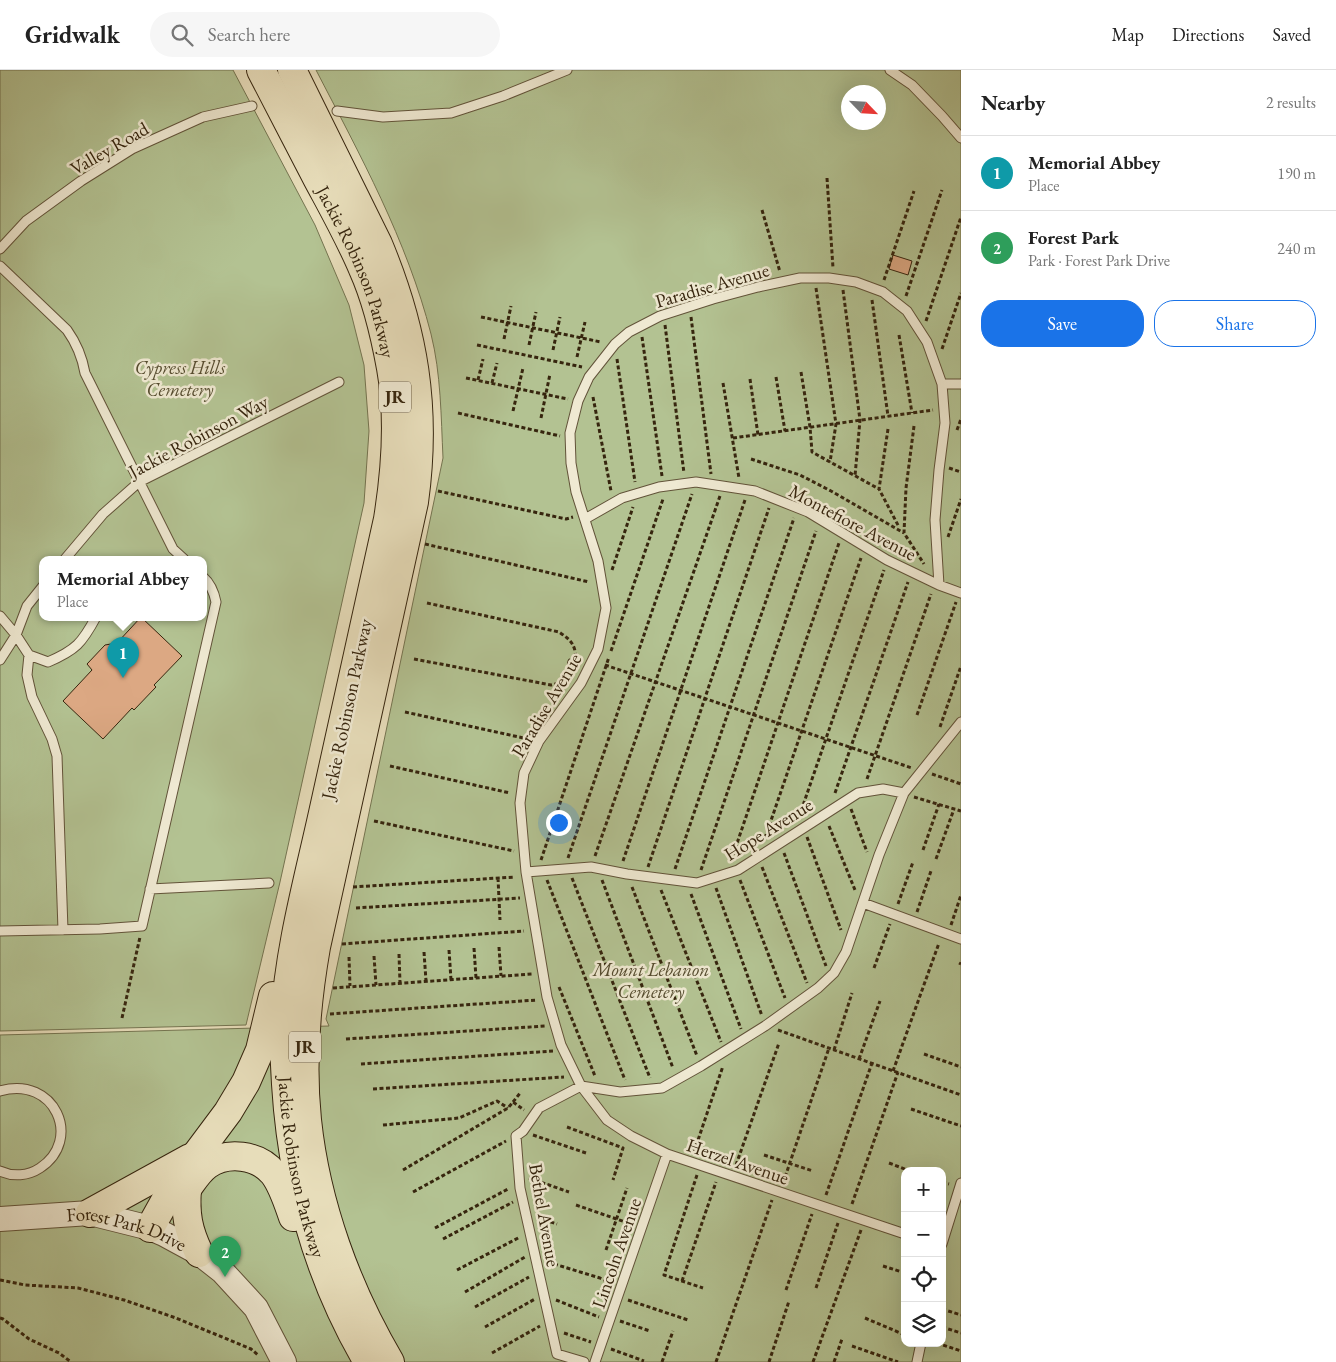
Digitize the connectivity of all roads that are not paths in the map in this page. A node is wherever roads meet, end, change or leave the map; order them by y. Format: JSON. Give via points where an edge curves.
{"nodes":[{"id":1,"x":261,"y":70,"type":"edge"},
{"id":2,"x":292,"y":70,"type":"edge"},
{"id":3,"x":567,"y":70,"type":"edge"},
{"id":4,"x":890,"y":70,"type":"edge"},
{"id":5,"x":252,"y":106,"type":"dead end"},
{"id":6,"x":337,"y":111,"type":"dead end"},
{"id":7,"x":961,"y":138,"type":"edge"},
{"id":8,"x":0,"y":249,"type":"edge"},
{"id":9,"x":0,"y":266,"type":"edge"},
{"id":10,"x":339,"y":382,"type":"dead end"},
{"id":11,"x":942,"y":384,"type":"junction"},
{"id":12,"x":961,"y":384,"type":"edge"},
{"id":13,"x":139,"y":482,"type":"junction"},
{"id":14,"x":584,"y":516,"type":"junction"},
{"id":15,"x":68,"y":556,"type":"edge"},
{"id":16,"x":181,"y":556,"type":"edge"},
{"id":17,"x":207,"y":580,"type":"edge"},
{"id":18,"x":937,"y":584,"type":"junction"},
{"id":19,"x":39,"y":591,"type":"edge"},
{"id":20,"x":960,"y":593,"type":"edge"},
{"id":21,"x":0,"y":616,"type":"edge"},
{"id":22,"x":94,"y":621,"type":"edge"},
{"id":23,"x":16,"y":635,"type":"junction"},
{"id":24,"x":29,"y":655,"type":"junction"},
{"id":25,"x":0,"y":660,"type":"edge"},
{"id":26,"x":961,"y":722,"type":"edge"},
{"id":27,"x":904,"y":793,"type":"junction"},
{"id":28,"x":527,"y":874,"type":"junction"},
{"id":29,"x":269,"y":883,"type":"dead end"},
{"id":30,"x":150,"y":889,"type":"junction"},
{"id":31,"x":862,"y":905,"type":"junction"},
{"id":32,"x":303,"y":907,"type":"junction"},
{"id":33,"x":63,"y":930,"type":"junction"},
{"id":34,"x":0,"y":931,"type":"edge"},
{"id":35,"x":961,"y":939,"type":"edge"},
{"id":36,"x":581,"y":1086,"type":"junction"},
{"id":37,"x":0,"y":1091,"type":"edge"},
{"id":38,"x":195,"y":1154,"type":"junction"},
{"id":39,"x":667,"y":1154,"type":"junction"},
{"id":40,"x":0,"y":1171,"type":"edge"},
{"id":41,"x":961,"y":1183,"type":"edge"},
{"id":42,"x":187,"y":1189,"type":"junction"},
{"id":43,"x":957,"y":1210,"type":"edge"},
{"id":44,"x":90,"y":1213,"type":"junction"},
{"id":45,"x":0,"y":1219,"type":"edge"},
{"id":46,"x":157,"y":1231,"type":"junction"},
{"id":47,"x":901,"y":1233,"type":"edge"},
{"id":48,"x":946,"y":1235,"type":"edge"},
{"id":49,"x":198,"y":1253,"type":"junction"},
{"id":50,"x":325,"y":1273,"type":"junction"},
{"id":51,"x":920,"y":1347,"type":"edge"},
{"id":52,"x":284,"y":1362,"type":"edge"},
{"id":53,"x":368,"y":1362,"type":"edge"},
{"id":54,"x":390,"y":1362,"type":"edge"},
{"id":55,"x":584,"y":1362,"type":"edge"},
{"id":56,"x":595,"y":1362,"type":"edge"},
{"id":57,"x":917,"y":1362,"type":"edge"}],
"edges":[{"from":1,"to":32,"type":"highway","name":"Jackie Robinson Parkway","number":"JR","via":[[364,270],[390,360],[396,420],[395,469],[388,519]]},
{"from":2,"to":54,"type":"highway","name":"Jackie Robinson Parkway","number":"JR","via":[[388,268],[410,338],[419,413],[414,502],[316,947],[306,1035],[307,1121],[318,1180],[342,1263]]},
{"from":3,"to":6,"type":"lane","via":[[451,113],[383,117]]},
{"from":4,"to":7,"type":"lane","via":[[912,85]]},
{"from":5,"to":8,"type":"lane","name":"Valley Road","via":[[204,117],[132,149],[26,221]]},
{"from":9,"to":13,"type":"lane","via":[[76,342],[85,373]]},
{"from":10,"to":13,"type":"lane","name":"Jackie Robinson Way"},
{"from":11,"to":12,"type":"lane"},
{"from":11,"to":14,"type":"lane","name":"Paradise Avenue","via":[[927,342],[907,312],[881,291],[856,282],[800,278],[664,315],[629,332],[615,344],[592,373],[578,401],[570,438],[576,492]]},
{"from":11,"to":18,"type":"lane","name":"Paradise Avenue","via":[[945,424],[935,520]]},
{"from":13,"to":15,"type":"lane","name":"Jackie Robinson Way","via":[[103,514]]},
{"from":13,"to":16,"type":"lane","via":[[173,549]]},
{"from":14,"to":18,"type":"lane","name":"Montefiore Avenue","via":[[665,486],[696,482],[744,489],[798,508],[887,560]]},
{"from":14,"to":28,"type":"lane","name":"Paradise Avenue","via":[[598,561],[606,608],[598,649],[581,683],[539,741],[524,773],[520,803]]},
{"from":17,"to":30,"type":"lane","via":[[216,602]]},
{"from":18,"to":20,"type":"lane","name":"Montefiore Avenue"},
{"from":19,"to":23,"type":"lane","via":[[26,606]]},
{"from":21,"to":23,"type":"lane"},
{"from":22,"to":24,"type":"lane","via":[[86,636],[68,653],[48,662]]},
{"from":23,"to":24,"type":"lane"},
{"from":23,"to":25,"type":"lane"},
{"from":24,"to":33,"type":"lane","via":[[27,675],[32,697],[57,756]]},
{"from":26,"to":27,"type":"lane"},
{"from":27,"to":28,"type":"lane","name":"Hope Avenue","via":[[883,788],[863,792],[737,870],[697,883],[594,868]]},
{"from":27,"to":31,"type":"lane"},
{"from":28,"to":36,"type":"lane","name":"Paradise Avenue","via":[[547,999],[564,1051]]},
{"from":29,"to":30,"type":"lane"},
{"from":30,"to":33,"type":"lane","via":[[142,926]]},
{"from":31,"to":35,"type":"lane"},
{"from":31,"to":36,"type":"lane","via":[[834,973],[745,1039],[662,1088],[620,1092]]},
{"from":32,"to":38,"type":"highway","via":[[275,986],[266,1030],[253,1068],[228,1112]]},
{"from":32,"to":50,"type":"highway","name":"Jackie Robinson Parkway","number":"JR","via":[[291,963],[284,1020],[287,1108],[301,1193]]},
{"from":33,"to":34,"type":"lane"},
{"from":36,"to":39,"type":"lane","name":"Herzel Avenue","via":[[607,1120]]},
{"from":36,"to":55,"type":"lane","name":"Bethel Avenue","via":[[539,1108],[519,1134],[522,1197],[557,1354]]},
{"from":37,"to":40,"type":"lane","via":[[14,1088],[40,1094],[58,1114],[61,1128],[55,1154],[46,1164],[21,1175]]},
{"from":38,"to":44,"type":"highway"},
{"from":38,"to":46,"type":"highway","via":[[166,1199]]},
{"from":39,"to":47,"type":"lane","name":"Herzel Avenue"},
{"from":39,"to":56,"type":"lane","name":"Lincoln Avenue"},
{"from":41,"to":43,"type":"lane"},
{"from":42,"to":46,"type":"highway"},
{"from":42,"to":49,"type":"highway","via":[[187,1219]]},
{"from":42,"to":50,"type":"highway","via":[[205,1167],[218,1160],[242,1156],[263,1164],[279,1182],[297,1227]]},
{"from":43,"to":48,"type":"lane"},
{"from":44,"to":45,"type":"street","name":"Forest Park Drive"},
{"from":44,"to":46,"type":"street","name":"Forest Park Drive"},
{"from":46,"to":49,"type":"street","name":"Forest Park Drive"},
{"from":49,"to":52,"type":"street","name":"Forest Park Drive","via":[[222,1271],[256,1308]]},
{"from":50,"to":53,"type":"highway","name":"Jackie Robinson Parkway","number":"JR","via":[[347,1326]]},
{"from":51,"to":57,"type":"lane"}]}
